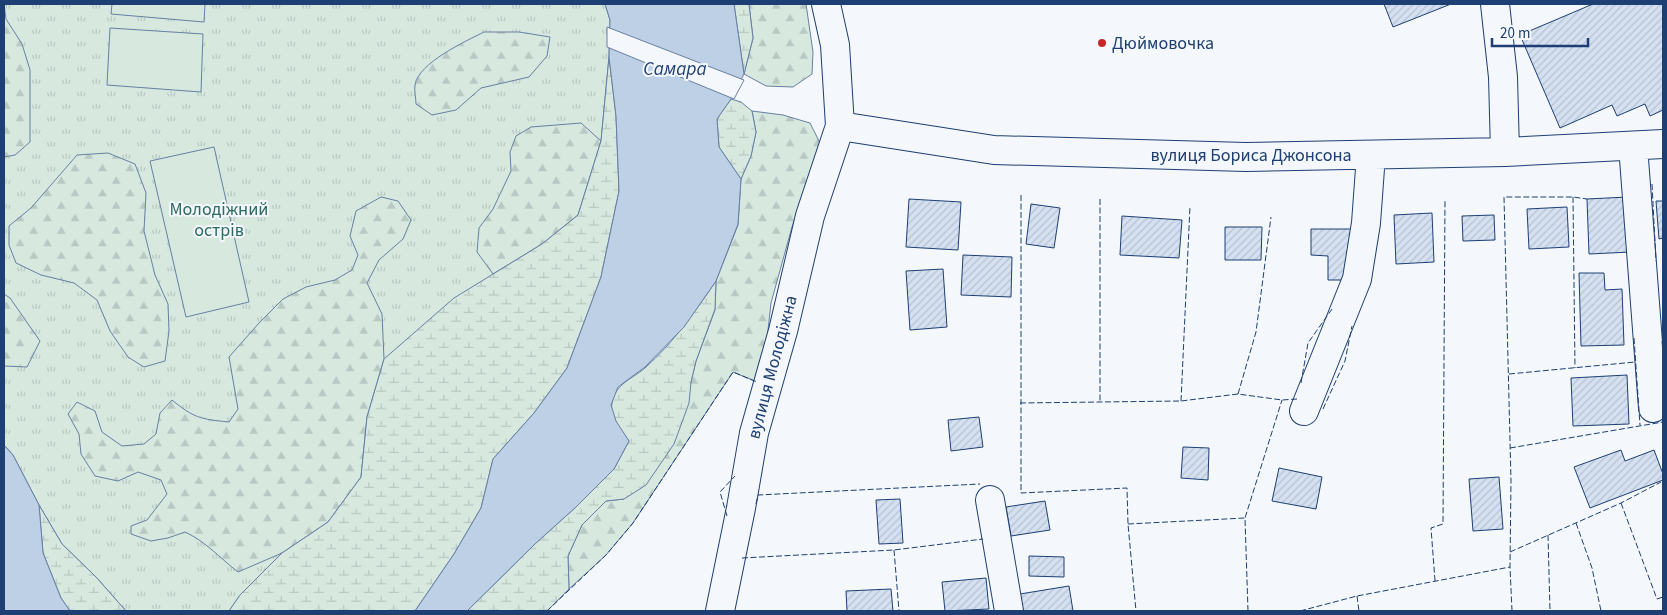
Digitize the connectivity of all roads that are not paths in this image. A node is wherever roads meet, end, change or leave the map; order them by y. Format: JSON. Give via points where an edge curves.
{"nodes":[{"id":1,"x":826,"y":4,"type":"edge"},
{"id":2,"x":1495,"y":4,"type":"edge"},
{"id":3,"x":840,"y":126,"type":"junction"},
{"id":4,"x":1663,"y":144,"type":"edge"},
{"id":5,"x":1633,"y":146,"type":"junction"},
{"id":6,"x":1505,"y":152,"type":"junction"},
{"id":7,"x":1371,"y":155,"type":"junction"},
{"id":8,"x":1653,"y":408,"type":"dead end"},
{"id":9,"x":1304,"y":411,"type":"dead end"},
{"id":10,"x":990,"y":500,"type":"dead end"},
{"id":11,"x":720,"y":611,"type":"edge"},
{"id":12,"x":1010,"y":611,"type":"edge"}],
"edges":[{"from":1,"to":3,"type":"street","via":[[835,45]]},
{"from":2,"to":6,"type":"street","via":[[1503,77]]},
{"from":3,"to":7,"type":"street","name":"вулиця Бориса Джонсона","via":[[994,150],[1246,157]]},
{"from":3,"to":11,"type":"street","name":"вулиця Молодіжна","via":[[810,216],[754,433]]},
{"from":4,"to":5,"type":"street","name":"вулиця Бориса Джонсона"},
{"from":5,"to":6,"type":"street","name":"вулиця Бориса Джонсона"},
{"from":5,"to":8,"type":"street"},
{"from":6,"to":7,"type":"street","name":"вулиця Бориса Джонсона"},
{"from":7,"to":9,"type":"street","via":[[1366,223],[1357,279]]},
{"from":10,"to":12,"type":"street"}]}
